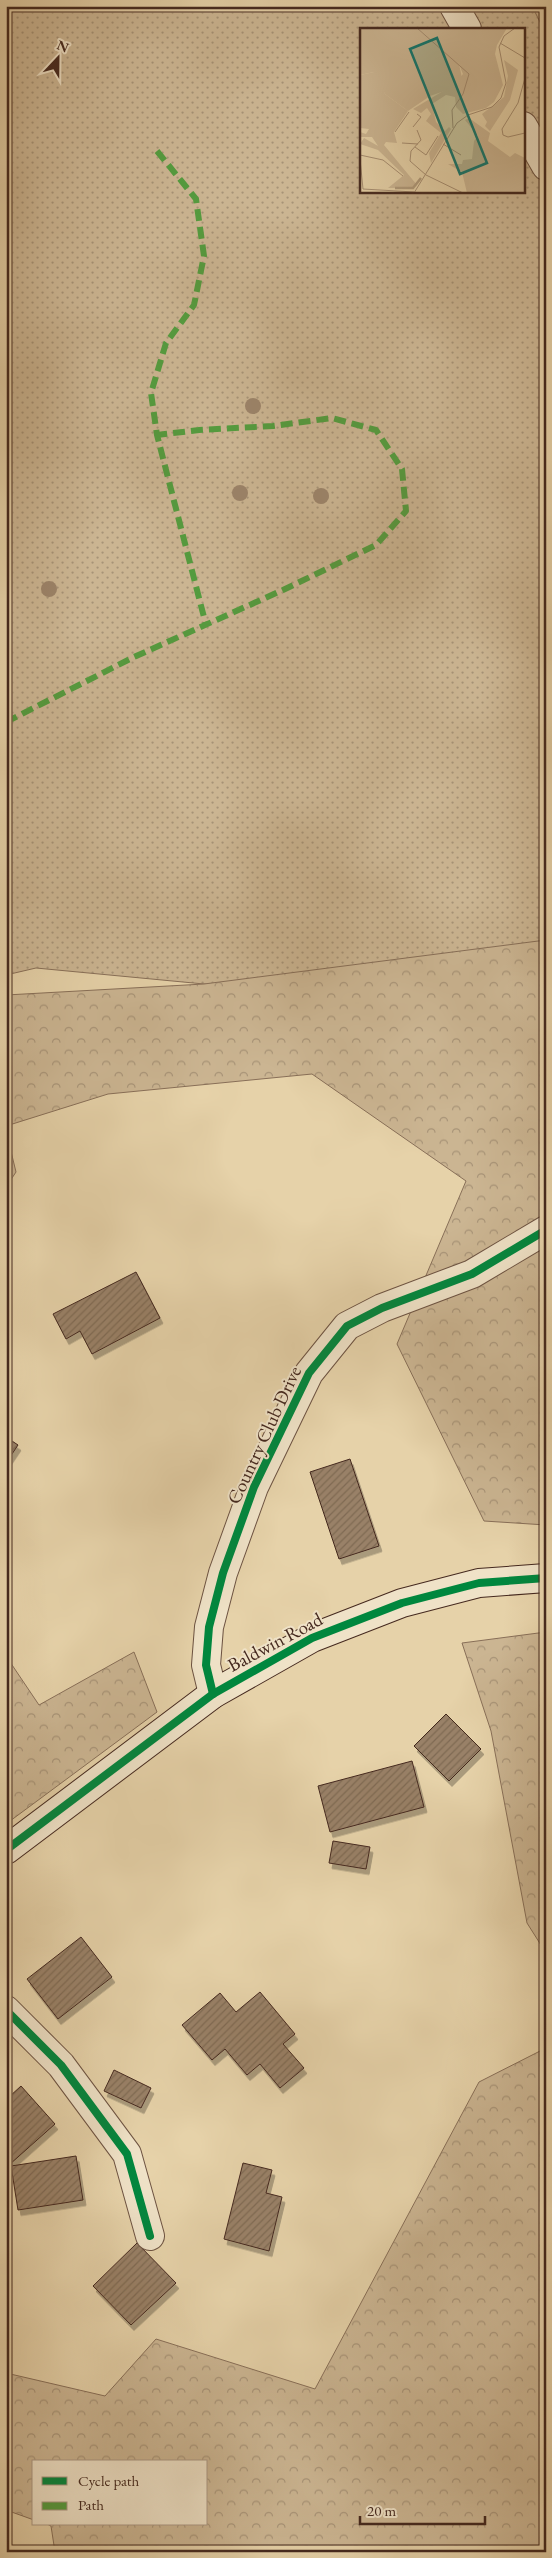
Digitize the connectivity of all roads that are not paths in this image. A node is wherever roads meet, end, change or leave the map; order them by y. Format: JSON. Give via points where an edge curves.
{"nodes":[{"id":1,"x":454,"y":6,"type":"edge"},
{"id":2,"x":466,"y":28,"type":"edge"},
{"id":3,"x":524,"y":128,"type":"edge"},
{"id":4,"x":546,"y":166,"type":"edge"},
{"id":5,"x":546,"y":1230,"type":"edge"},
{"id":6,"x":546,"y":1578,"type":"edge"},
{"id":7,"x":213,"y":1694,"type":"junction"},
{"id":8,"x":6,"y":1850,"type":"edge"},
{"id":9,"x":6,"y":2010,"type":"edge"},
{"id":10,"x":150,"y":2236,"type":"dead end"}],
"edges":[{"from":1,"to":2,"type":"street"},
{"from":3,"to":4,"type":"street"},
{"from":5,"to":7,"type":"street","name":"Country Club Drive","via":[[472,1274],[382,1308],[347,1326],[309,1373],[254,1487],[223,1572],[209,1627],[206,1665]]},
{"from":6,"to":7,"type":"street","name":"Baldwin Road","via":[[479,1583],[402,1603],[312,1638]]},
{"from":7,"to":8,"type":"street","name":"Baldwin Road"},
{"from":9,"to":10,"type":"street","via":[[61,2065],[127,2154]]}]}
